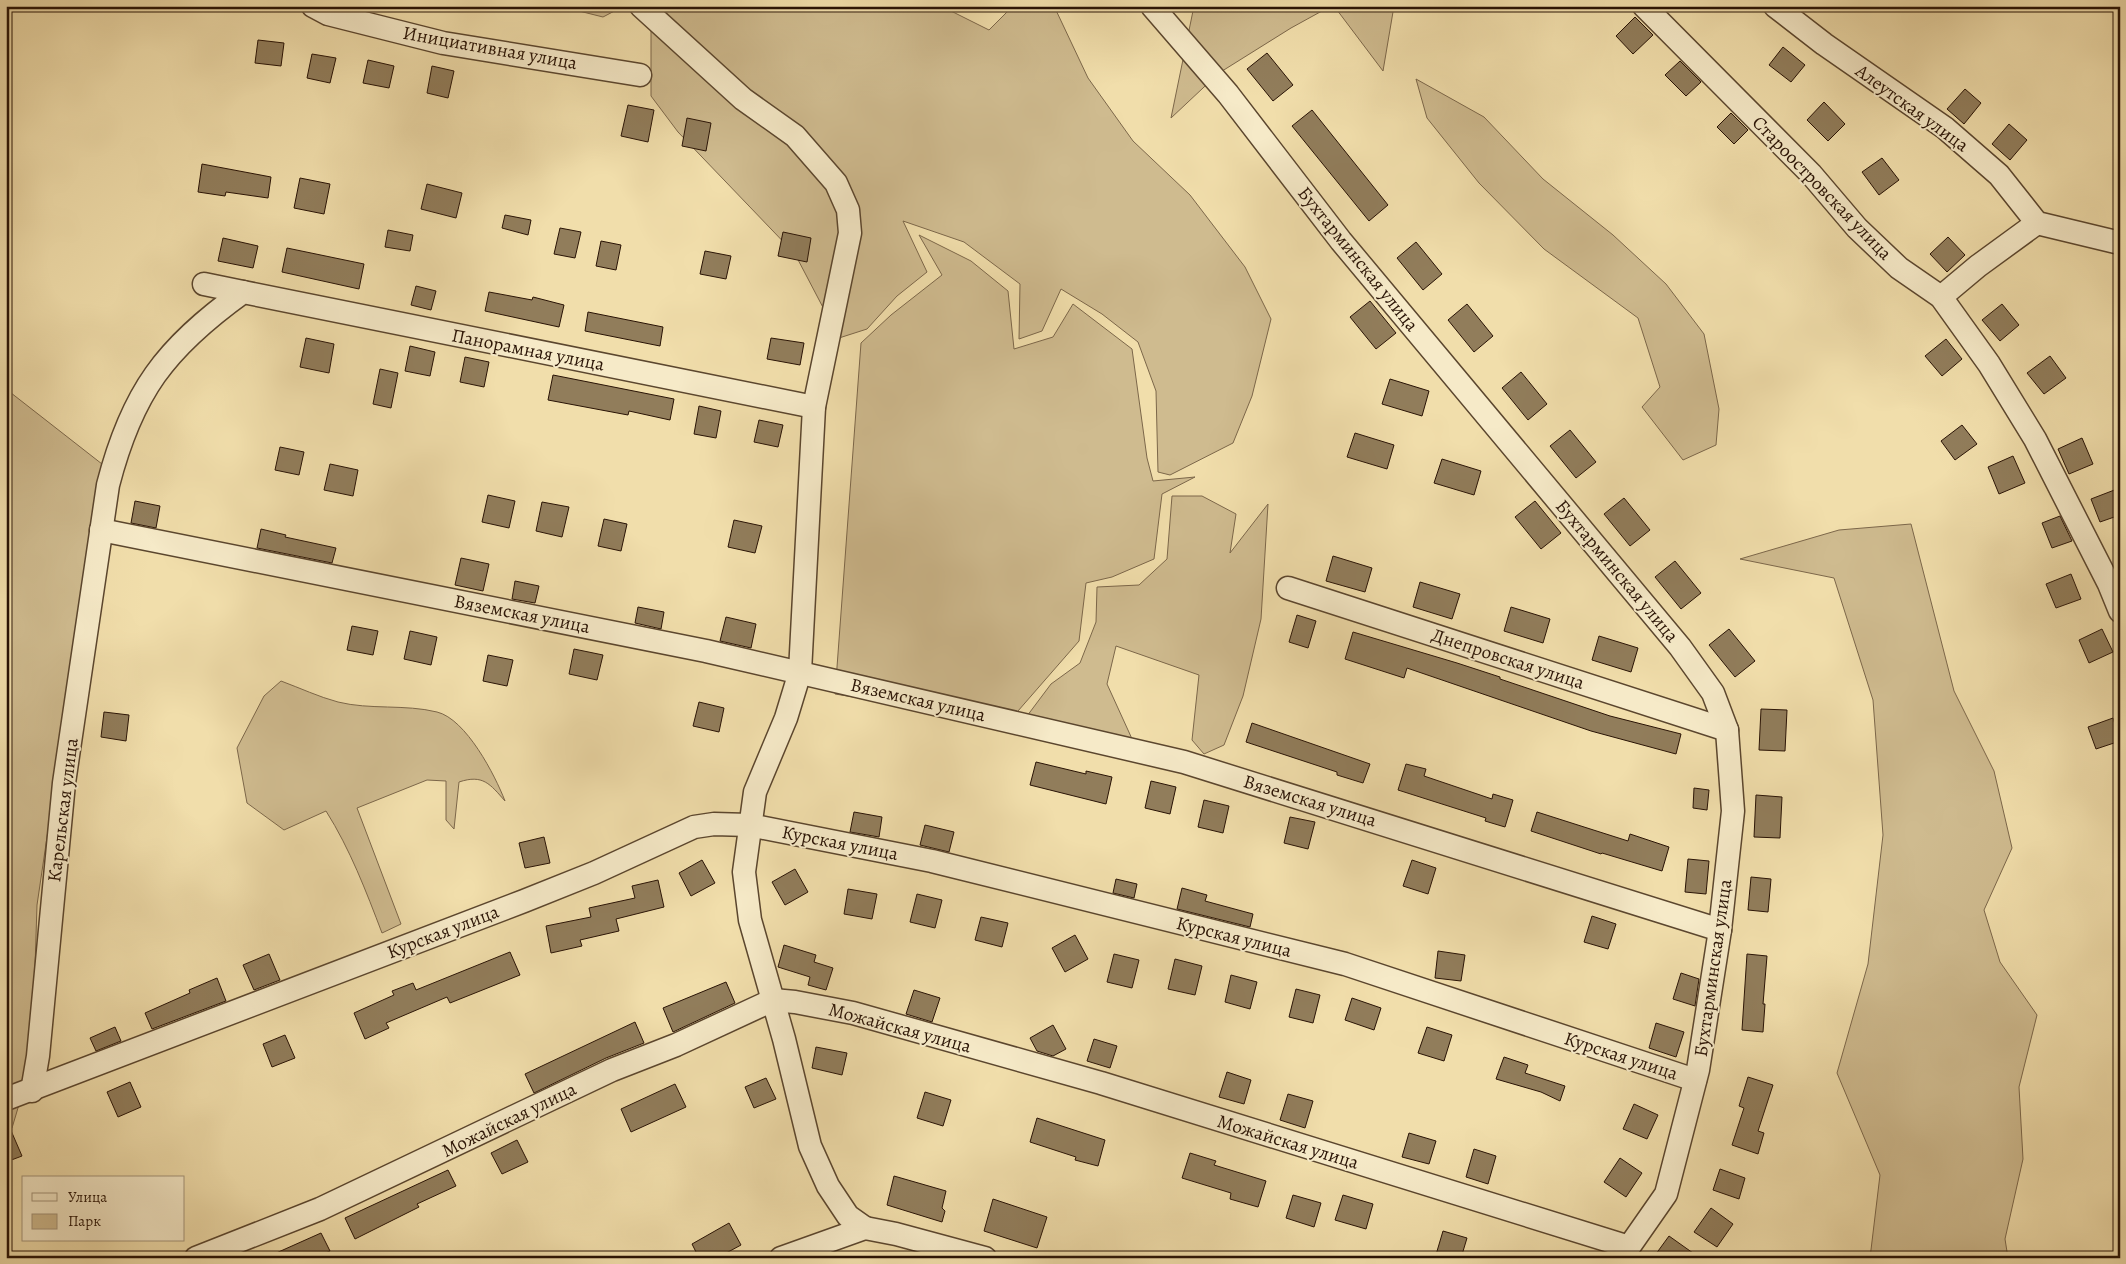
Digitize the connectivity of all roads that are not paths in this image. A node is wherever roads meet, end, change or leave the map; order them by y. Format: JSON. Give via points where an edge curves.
{"nodes":[{"id":1,"x":313,"y":6,"type":"edge"},
{"id":2,"x":642,"y":6,"type":"edge"},
{"id":3,"x":1152,"y":6,"type":"edge"},
{"id":4,"x":1776,"y":6,"type":"edge"},
{"id":5,"x":1648,"y":8,"type":"edge"},
{"id":6,"x":640,"y":74,"type":"dead end"},
{"id":7,"x":2037,"y":223,"type":"junction"},
{"id":8,"x":2120,"y":244,"type":"edge"},
{"id":9,"x":204,"y":284,"type":"dead end"},
{"id":10,"x":243,"y":292,"type":"junction"},
{"id":11,"x":1941,"y":297,"type":"junction"},
{"id":12,"x":814,"y":407,"type":"junction"},
{"id":13,"x":101,"y":530,"type":"junction"},
{"id":14,"x":1288,"y":588,"type":"dead end"},
{"id":15,"x":2120,"y":611,"type":"edge"},
{"id":16,"x":800,"y":672,"type":"junction"},
{"id":17,"x":1727,"y":730,"type":"junction"},
{"id":18,"x":750,"y":825,"type":"junction"},
{"id":19,"x":1720,"y":930,"type":"junction"},
{"id":20,"x":773,"y":1000,"type":"junction"},
{"id":21,"x":1695,"y":1080,"type":"junction"},
{"id":22,"x":32,"y":1091,"type":"junction"},
{"id":23,"x":6,"y":1099,"type":"edge"},
{"id":24,"x":865,"y":1228,"type":"junction"},
{"id":25,"x":1631,"y":1252,"type":"edge"},
{"id":26,"x":196,"y":1258,"type":"edge"},
{"id":27,"x":781,"y":1258,"type":"edge"},
{"id":28,"x":984,"y":1258,"type":"edge"}],
"edges":[{"from":1,"to":6,"type":"street","name":"Инициативная улица","via":[[328,14],[443,43]]},
{"from":2,"to":12,"type":"street","via":[[743,99],[795,136],[836,183],[848,210],[850,233]]},
{"from":3,"to":17,"type":"street","name":"Бухтарминская улица","via":[[1228,94],[1347,249],[1680,647],[1713,693]]},
{"from":4,"to":7,"type":"street","name":"Алеутская улица","via":[[1831,50],[1945,128],[1999,175]]},
{"from":5,"to":11,"type":"street","name":"Староостровская улица","via":[[1811,174],[1857,228],[1899,268]]},
{"from":7,"to":8,"type":"street"},
{"from":7,"to":11,"type":"street"},
{"from":9,"to":10,"type":"street","name":"Панорамная улица"},
{"from":10,"to":12,"type":"street","name":"Панорамная улица"},
{"from":10,"to":13,"type":"street","via":[[212,314],[176,347],[144,389],[118,450]]},
{"from":11,"to":15,"type":"street","name":"Староостровская улица","via":[[2036,438]]},
{"from":12,"to":16,"type":"street"},
{"from":13,"to":16,"type":"street","name":"Вяземская улица"},
{"from":13,"to":22,"type":"street","name":"Карельская улица","via":[[64,783]]},
{"from":14,"to":17,"type":"street","name":"Днепровская улица"},
{"from":16,"to":18,"type":"street","via":[[786,718],[755,792]]},
{"from":16,"to":19,"type":"street","name":"Вяземская улица","via":[[1184,762]]},
{"from":17,"to":19,"type":"street","name":"Бухтарминская улица","via":[[1733,811]]},
{"from":18,"to":20,"type":"street","via":[[744,872],[750,920]]},
{"from":18,"to":21,"type":"street","name":"Курская улица","via":[[932,861],[1345,964]]},
{"from":18,"to":22,"type":"street","name":"Курская улица","via":[[694,827],[594,874]]},
{"from":19,"to":21,"type":"street","name":"Бухтарминская улица"},
{"from":20,"to":24,"type":"street","via":[[810,1146],[828,1186],[848,1216]]},
{"from":20,"to":25,"type":"street","name":"Можайская улица","via":[[853,1013],[1091,1081]]},
{"from":20,"to":26,"type":"street","name":"Можайская улица","via":[[676,1045],[612,1070],[320,1209]]},
{"from":21,"to":25,"type":"street","name":"Бухтарминская улица","via":[[1666,1194]]},
{"from":22,"to":23,"type":"street","name":"Курская улица"},
{"from":24,"to":27,"type":"street"},
{"from":24,"to":28,"type":"street"}]}
